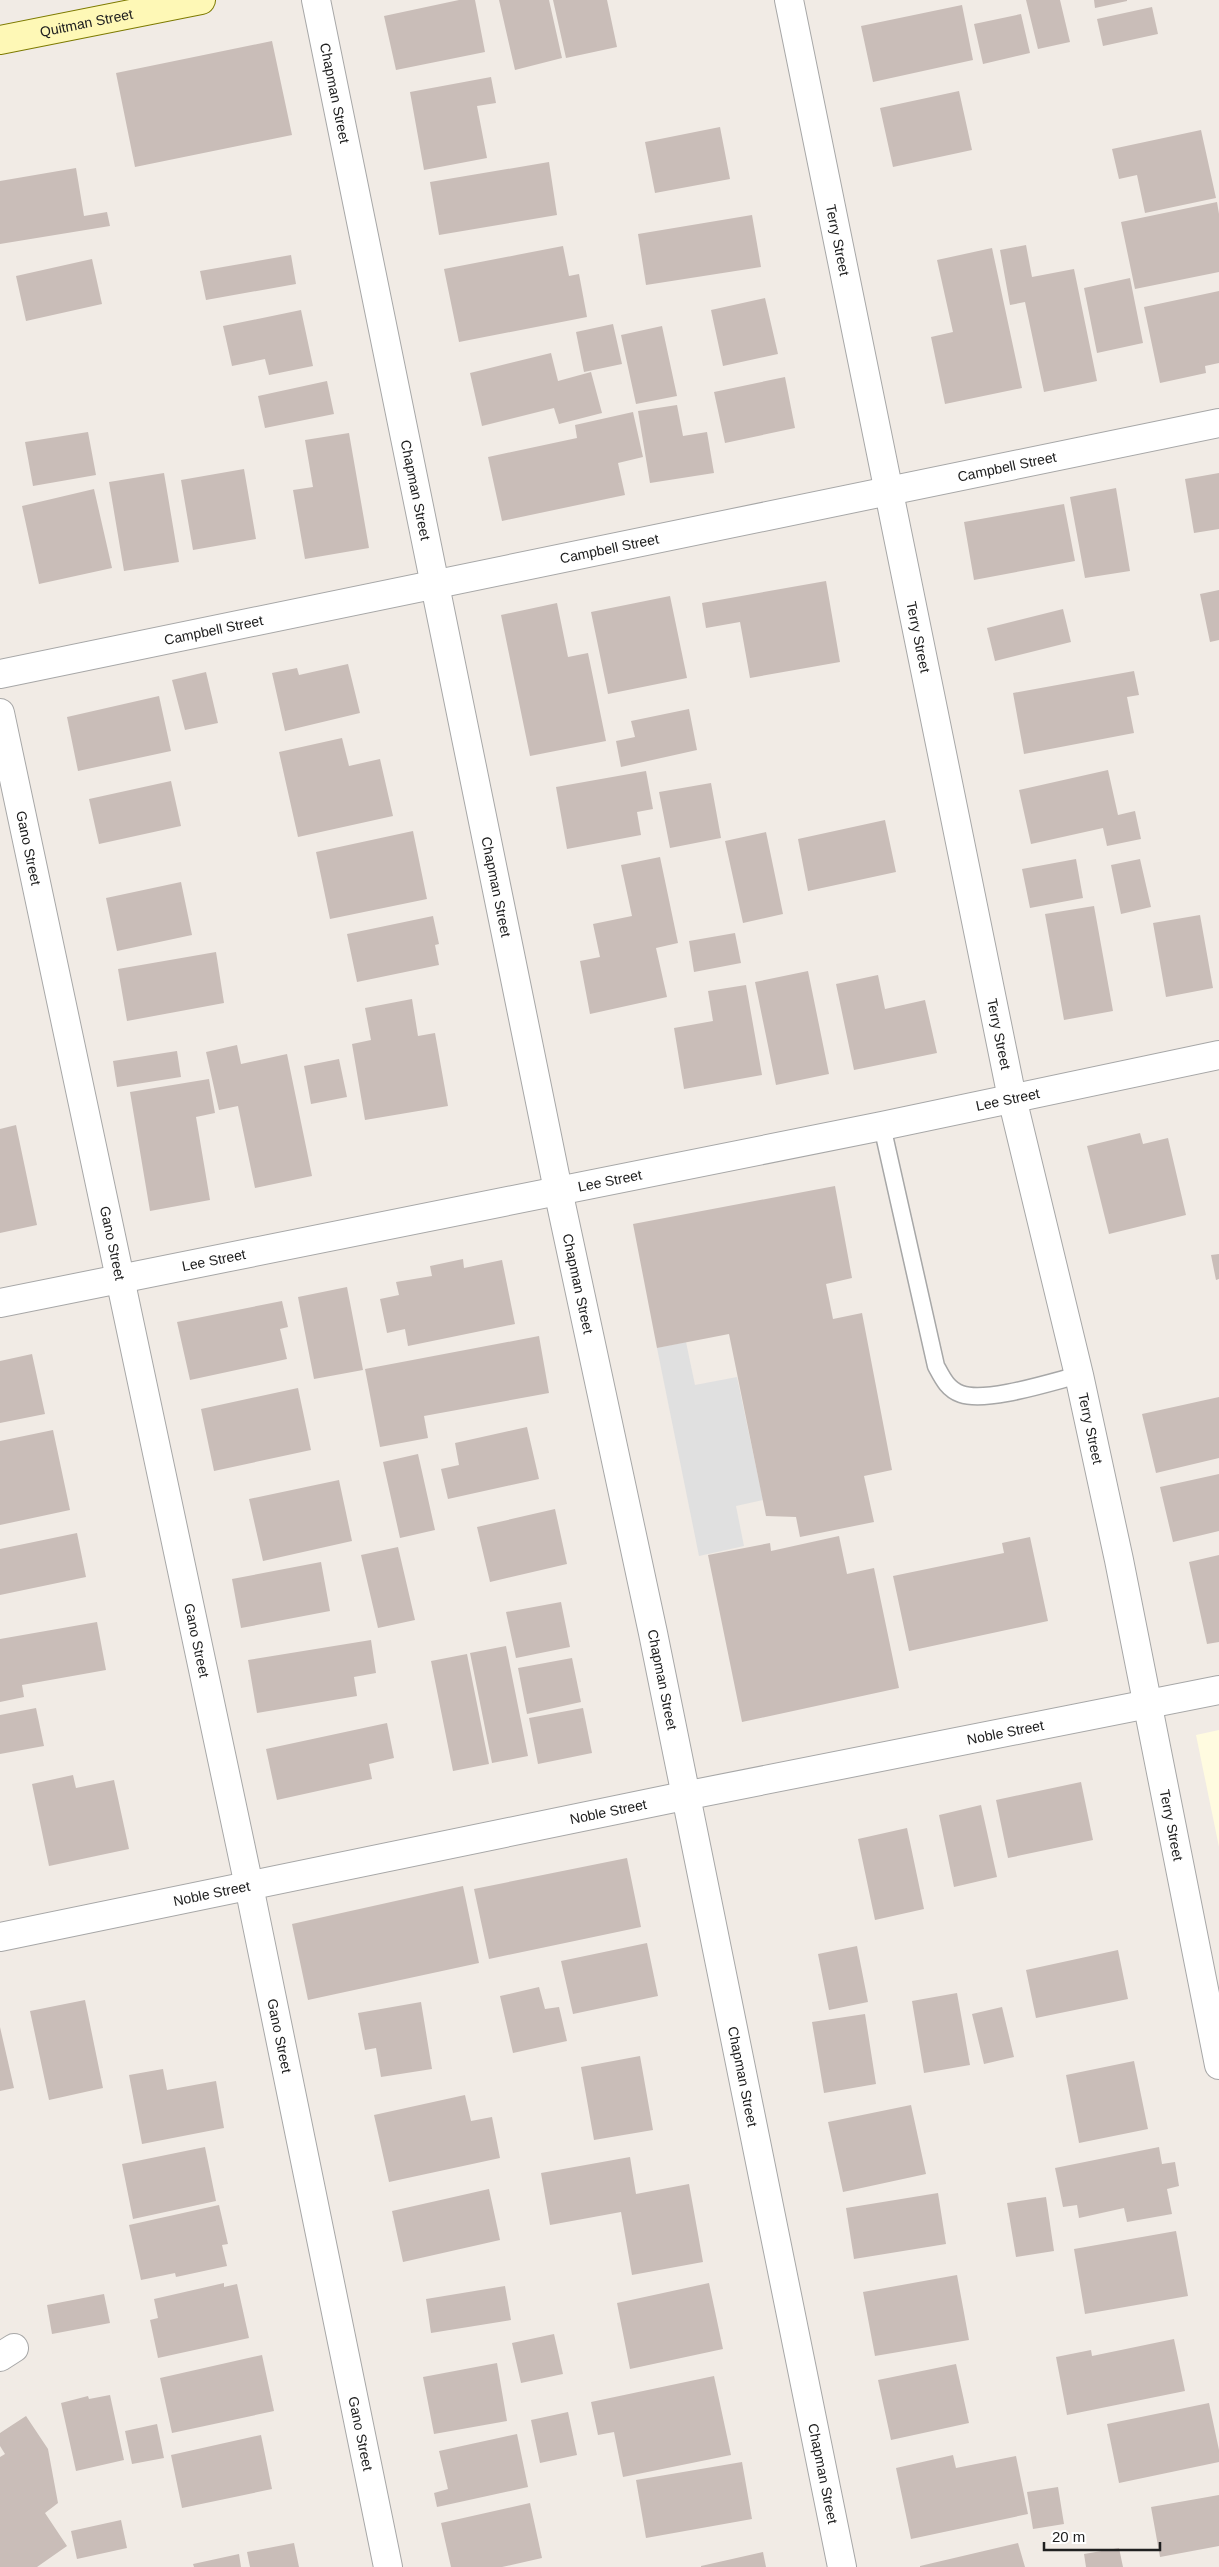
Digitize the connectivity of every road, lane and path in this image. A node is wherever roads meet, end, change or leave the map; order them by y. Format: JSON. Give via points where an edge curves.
{"nodes":[{"id":1,"x":201,"y":0,"type":"edge"},
{"id":2,"x":316,"y":0,"type":"edge"},
{"id":3,"x":789,"y":0,"type":"edge"},
{"id":4,"x":0,"y":40,"type":"edge"},
{"id":5,"x":1219,"y":423,"type":"edge"},
{"id":6,"x":889,"y":492,"type":"junction"},
{"id":7,"x":436,"y":584,"type":"junction"},
{"id":8,"x":0,"y":674,"type":"edge"},
{"id":9,"x":0,"y":713,"type":"edge"},
{"id":10,"x":1219,"y":1055,"type":"edge"},
{"id":11,"x":1012,"y":1098,"type":"junction"},
{"id":12,"x":882,"y":1126,"type":"junction"},
{"id":13,"x":558,"y":1190,"type":"junction"},
{"id":14,"x":119,"y":1279,"type":"junction"},
{"id":15,"x":0,"y":1303,"type":"edge"},
{"id":16,"x":1079,"y":1375,"type":"junction"},
{"id":17,"x":1219,"y":1690,"type":"edge"},
{"id":18,"x":1146,"y":1705,"type":"junction"},
{"id":19,"x":684,"y":1796,"type":"junction"},
{"id":20,"x":249,"y":1886,"type":"junction"},
{"id":21,"x":0,"y":1938,"type":"edge"},
{"id":22,"x":1219,"y":2065,"type":"edge"},
{"id":23,"x":388,"y":2567,"type":"edge"},
{"id":24,"x":842,"y":2567,"type":"edge"}],
"edges":[{"from":1,"to":4,"type":"main road","name":"Quitman Street"},
{"from":2,"to":7,"type":"street","name":"Chapman Street"},
{"from":3,"to":6,"type":"street","name":"Terry Street"},
{"from":5,"to":6,"type":"street","name":"Campbell Street"},
{"from":6,"to":7,"type":"street","name":"Campbell Street"},
{"from":6,"to":11,"type":"street","name":"Terry Street"},
{"from":7,"to":8,"type":"street","name":"Campbell Street"},
{"from":7,"to":13,"type":"street","name":"Chapman Street"},
{"from":9,"to":14,"type":"street","name":"Gano Street"},
{"from":10,"to":11,"type":"street","name":"Lee Street"},
{"from":11,"to":12,"type":"street","name":"Lee Street"},
{"from":11,"to":16,"type":"street","name":"Terry Street"},
{"from":12,"to":13,"type":"street","name":"Lee Street"},
{"from":12,"to":16,"type":"lane","via":[[936,1366],[946,1385],[960,1394],[988,1396]]},
{"from":13,"to":14,"type":"street","name":"Lee Street"},
{"from":13,"to":19,"type":"street","name":"Chapman Street"},
{"from":14,"to":15,"type":"street","name":"Lee Street"},
{"from":14,"to":20,"type":"street","name":"Gano Street"},
{"from":16,"to":18,"type":"street","name":"Terry Street"},
{"from":17,"to":18,"type":"street","name":"Noble Street"},
{"from":18,"to":19,"type":"street","name":"Noble Street"},
{"from":18,"to":22,"type":"street","name":"Terry Street"},
{"from":19,"to":20,"type":"street","name":"Noble Street"},
{"from":19,"to":24,"type":"street","name":"Chapman Street"},
{"from":20,"to":21,"type":"street","name":"Noble Street"},
{"from":20,"to":23,"type":"street","name":"Gano Street"}]}
